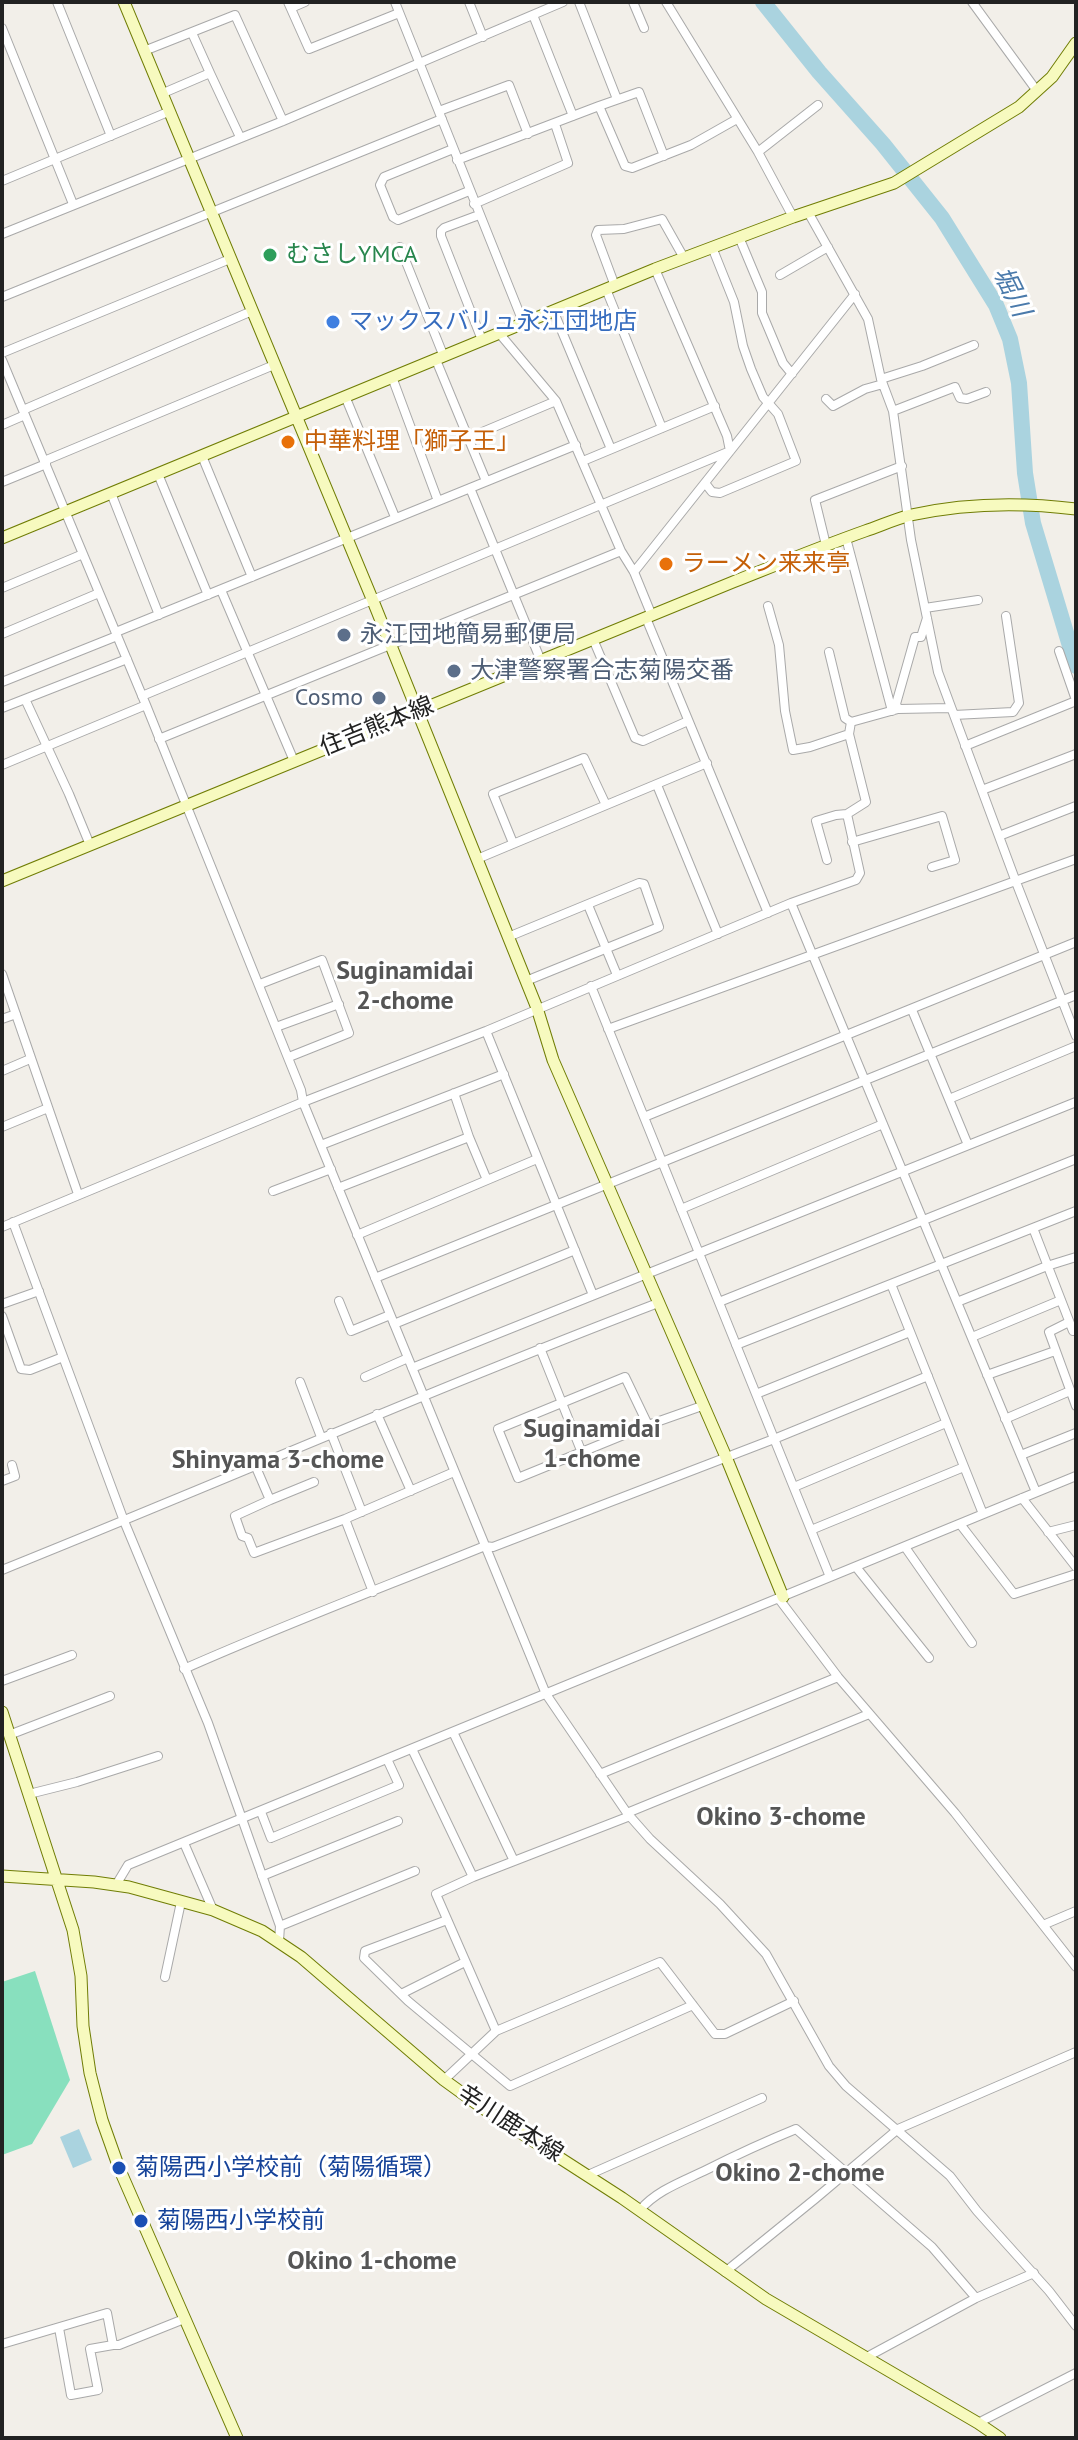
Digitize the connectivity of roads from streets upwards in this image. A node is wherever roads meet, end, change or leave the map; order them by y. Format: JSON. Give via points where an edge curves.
{"nodes":[{"id":1,"x":57,"y":2,"type":"edge"},
{"id":2,"x":124,"y":2,"type":"edge"},
{"id":3,"x":305,"y":2,"type":"edge"},
{"id":4,"x":395,"y":2,"type":"edge"},
{"id":5,"x":469,"y":2,"type":"edge"},
{"id":6,"x":563,"y":2,"type":"edge"},
{"id":7,"x":579,"y":2,"type":"edge"},
{"id":8,"x":633,"y":2,"type":"edge"},
{"id":9,"x":666,"y":2,"type":"edge"},
{"id":10,"x":972,"y":2,"type":"edge"},
{"id":11,"x":289,"y":5,"type":"edge"},
{"id":12,"x":399,"y":13,"type":"junction"},
{"id":13,"x":533,"y":15,"type":"junction"},
{"id":14,"x":2,"y":28,"type":"edge"},
{"id":15,"x":644,"y":28,"type":"dead end"},
{"id":16,"x":192,"y":33,"type":"junction"},
{"id":17,"x":483,"y":37,"type":"junction"},
{"id":18,"x":1076,"y":43,"type":"edge"},
{"id":19,"x":144,"y":51,"type":"junction"},
{"id":20,"x":419,"y":64,"type":"junction"},
{"id":21,"x":210,"y":73,"type":"junction"},
{"id":22,"x":1037,"y":91,"type":"junction"},
{"id":23,"x":161,"y":94,"type":"junction"},
{"id":24,"x":617,"y":99,"type":"junction"},
{"id":25,"x":818,"y":105,"type":"dead end"},
{"id":26,"x":599,"y":106,"type":"junction"},
{"id":27,"x":168,"y":112,"type":"junction"},
{"id":28,"x":440,"y":115,"type":"junction"},
{"id":29,"x":573,"y":116,"type":"junction"},
{"id":30,"x":737,"y":119,"type":"junction"},
{"id":31,"x":283,"y":121,"type":"junction"},
{"id":32,"x":555,"y":124,"type":"junction"},
{"id":33,"x":528,"y":134,"type":"junction"},
{"id":34,"x":111,"y":136,"type":"junction"},
{"id":35,"x":240,"y":137,"type":"junction"},
{"id":36,"x":453,"y":149,"type":"junction"},
{"id":37,"x":758,"y":152,"type":"junction"},
{"id":38,"x":664,"y":156,"type":"junction"},
{"id":39,"x":188,"y":158,"type":"junction"},
{"id":40,"x":55,"y":159,"type":"junction"},
{"id":41,"x":457,"y":160,"type":"junction"},
{"id":42,"x":2,"y":181,"type":"edge"},
{"id":43,"x":469,"y":191,"type":"junction"},
{"id":44,"x":73,"y":204,"type":"junction"},
{"id":45,"x":474,"y":204,"type":"junction"},
{"id":46,"x":808,"y":212,"type":"junction"},
{"id":47,"x":211,"y":214,"type":"junction"},
{"id":48,"x":479,"y":215,"type":"junction"},
{"id":49,"x":793,"y":217,"type":"junction"},
{"id":50,"x":2,"y":234,"type":"edge"},
{"id":51,"x":739,"y":237,"type":"junction"},
{"id":52,"x":400,"y":247,"type":"dead end"},
{"id":53,"x":712,"y":247,"type":"junction"},
{"id":54,"x":828,"y":247,"type":"junction"},
{"id":55,"x":684,"y":258,"type":"junction"},
{"id":56,"x":230,"y":259,"type":"junction"},
{"id":57,"x":655,"y":269,"type":"junction"},
{"id":58,"x":780,"y":275,"type":"dead end"},
{"id":59,"x":610,"y":288,"type":"junction"},
{"id":60,"x":855,"y":294,"type":"junction"},
{"id":61,"x":2,"y":297,"type":"edge"},
{"id":62,"x":553,"y":310,"type":"junction"},
{"id":63,"x":252,"y":311,"type":"junction"},
{"id":64,"x":523,"y":322,"type":"junction"},
{"id":65,"x":499,"y":333,"type":"junction"},
{"id":66,"x":482,"y":340,"type":"junction"},
{"id":67,"x":974,"y":345,"type":"dead end"},
{"id":68,"x":2,"y":353,"type":"edge"},
{"id":69,"x":440,"y":358,"type":"junction"},
{"id":70,"x":3,"y":365,"type":"edge"},
{"id":71,"x":274,"y":365,"type":"junction"},
{"id":72,"x":792,"y":374,"type":"junction"},
{"id":73,"x":392,"y":377,"type":"junction"},
{"id":74,"x":882,"y":381,"type":"junction"},
{"id":75,"x":986,"y":392,"type":"dead end"},
{"id":76,"x":345,"y":396,"type":"junction"},
{"id":77,"x":826,"y":399,"type":"dead end"},
{"id":78,"x":556,"y":401,"type":"junction"},
{"id":79,"x":768,"y":403,"type":"junction"},
{"id":80,"x":715,"y":406,"type":"junction"},
{"id":81,"x":893,"y":411,"type":"junction"},
{"id":82,"x":24,"y":412,"type":"junction"},
{"id":83,"x":296,"y":418,"type":"junction"},
{"id":84,"x":2,"y":425,"type":"edge"},
{"id":85,"x":662,"y":428,"type":"junction"},
{"id":86,"x":468,"y":438,"type":"junction"},
{"id":87,"x":576,"y":445,"type":"junction"},
{"id":88,"x":611,"y":449,"type":"junction"},
{"id":89,"x":730,"y":451,"type":"junction"},
{"id":90,"x":202,"y":456,"type":"junction"},
{"id":91,"x":583,"y":461,"type":"junction"},
{"id":92,"x":45,"y":463,"type":"junction"},
{"id":93,"x":902,"y":466,"type":"junction"},
{"id":94,"x":158,"y":474,"type":"junction"},
{"id":95,"x":486,"y":481,"type":"junction"},
{"id":96,"x":2,"y":482,"type":"edge"},
{"id":97,"x":705,"y":483,"type":"junction"},
{"id":98,"x":470,"y":488,"type":"junction"},
{"id":99,"x":111,"y":493,"type":"junction"},
{"id":100,"x":438,"y":501,"type":"junction"},
{"id":101,"x":603,"y":505,"type":"junction"},
{"id":102,"x":1075,"y":509,"type":"edge"},
{"id":103,"x":66,"y":512,"type":"junction"},
{"id":104,"x":908,"y":516,"type":"junction"},
{"id":105,"x":395,"y":517,"type":"junction"},
{"id":106,"x":2,"y":538,"type":"edge"},
{"id":107,"x":346,"y":538,"type":"junction"},
{"id":108,"x":846,"y":538,"type":"junction"},
{"id":109,"x":826,"y":545,"type":"junction"},
{"id":110,"x":496,"y":550,"type":"junction"},
{"id":111,"x":621,"y":551,"type":"junction"},
{"id":112,"x":83,"y":554,"type":"junction"},
{"id":113,"x":634,"y":572,"type":"junction"},
{"id":114,"x":252,"y":577,"type":"junction"},
{"id":115,"x":2,"y":588,"type":"edge"},
{"id":116,"x":221,"y":590,"type":"junction"},
{"id":117,"x":99,"y":593,"type":"junction"},
{"id":118,"x":514,"y":594,"type":"junction"},
{"id":119,"x":208,"y":595,"type":"junction"},
{"id":120,"x":978,"y":600,"type":"dead end"},
{"id":121,"x":373,"y":601,"type":"junction"},
{"id":122,"x":768,"y":606,"type":"dead end"},
{"id":123,"x":925,"y":608,"type":"junction"},
{"id":124,"x":159,"y":615,"type":"junction"},
{"id":125,"x":1006,"y":616,"type":"dead end"},
{"id":126,"x":649,"y":617,"type":"junction"},
{"id":127,"x":927,"y":618,"type":"junction"},
{"id":128,"x":2,"y":634,"type":"edge"},
{"id":129,"x":116,"y":634,"type":"junction"},
{"id":130,"x":593,"y":639,"type":"junction"},
{"id":131,"x":390,"y":645,"type":"junction"},
{"id":132,"x":1059,"y":651,"type":"dead end"},
{"id":133,"x":247,"y":652,"type":"junction"},
{"id":134,"x":829,"y":652,"type":"dead end"},
{"id":135,"x":127,"y":659,"type":"junction"},
{"id":136,"x":541,"y":661,"type":"junction"},
{"id":137,"x":2,"y":682,"type":"edge"},
{"id":138,"x":266,"y":697,"type":"junction"},
{"id":139,"x":25,"y":699,"type":"junction"},
{"id":140,"x":1076,"y":700,"type":"edge"},
{"id":141,"x":144,"y":701,"type":"junction"},
{"id":142,"x":2,"y":708,"type":"edge"},
{"id":143,"x":895,"y":710,"type":"junction"},
{"id":144,"x":416,"y":711,"type":"junction"},
{"id":145,"x":953,"y":711,"type":"junction"},
{"id":146,"x":688,"y":721,"type":"junction"},
{"id":147,"x":851,"y":722,"type":"junction"},
{"id":148,"x":849,"y":734,"type":"junction"},
{"id":149,"x":159,"y":739,"type":"junction"},
{"id":150,"x":47,"y":746,"type":"junction"},
{"id":151,"x":965,"y":746,"type":"junction"},
{"id":152,"x":1076,"y":754,"type":"edge"},
{"id":153,"x":294,"y":761,"type":"junction"},
{"id":154,"x":707,"y":763,"type":"junction"},
{"id":155,"x":2,"y":765,"type":"edge"},
{"id":156,"x":657,"y":785,"type":"junction"},
{"id":157,"x":982,"y":790,"type":"junction"},
{"id":158,"x":606,"y":805,"type":"junction"},
{"id":159,"x":186,"y":806,"type":"junction"},
{"id":160,"x":1076,"y":806,"type":"edge"},
{"id":161,"x":847,"y":814,"type":"junction"},
{"id":162,"x":999,"y":836,"type":"junction"},
{"id":163,"x":852,"y":842,"type":"junction"},
{"id":164,"x":513,"y":843,"type":"junction"},
{"id":165,"x":90,"y":845,"type":"junction"},
{"id":166,"x":477,"y":859,"type":"junction"},
{"id":167,"x":1076,"y":859,"type":"edge"},
{"id":168,"x":827,"y":860,"type":"dead end"},
{"id":169,"x":932,"y":867,"type":"dead end"},
{"id":170,"x":2,"y":881,"type":"edge"},
{"id":171,"x":1016,"y":882,"type":"junction"},
{"id":172,"x":791,"y":903,"type":"junction"},
{"id":173,"x":588,"y":905,"type":"junction"},
{"id":174,"x":768,"y":913,"type":"junction"},
{"id":175,"x":718,"y":934,"type":"junction"},
{"id":176,"x":508,"y":937,"type":"junction"},
{"id":177,"x":1076,"y":942,"type":"edge"},
{"id":178,"x":607,"y":947,"type":"junction"},
{"id":179,"x":812,"y":954,"type":"junction"},
{"id":180,"x":1044,"y":955,"type":"junction"},
{"id":181,"x":2,"y":974,"type":"edge"},
{"id":182,"x":617,"y":975,"type":"junction"},
{"id":183,"x":526,"y":981,"type":"junction"},
{"id":184,"x":260,"y":984,"type":"junction"},
{"id":185,"x":591,"y":986,"type":"junction"},
{"id":186,"x":1076,"y":995,"type":"edge"},
{"id":187,"x":1062,"y":1001,"type":"junction"},
{"id":188,"x":339,"y":1004,"type":"junction"},
{"id":189,"x":537,"y":1008,"type":"junction"},
{"id":190,"x":912,"y":1010,"type":"junction"},
{"id":191,"x":16,"y":1014,"type":"junction"},
{"id":192,"x":2,"y":1019,"type":"edge"},
{"id":193,"x":276,"y":1027,"type":"junction"},
{"id":194,"x":608,"y":1029,"type":"junction"},
{"id":195,"x":486,"y":1031,"type":"junction"},
{"id":196,"x":846,"y":1036,"type":"junction"},
{"id":197,"x":1076,"y":1036,"type":"edge"},
{"id":198,"x":1076,"y":1046,"type":"edge"},
{"id":199,"x":931,"y":1055,"type":"junction"},
{"id":200,"x":289,"y":1057,"type":"junction"},
{"id":201,"x":30,"y":1059,"type":"junction"},
{"id":202,"x":2,"y":1071,"type":"edge"},
{"id":203,"x":504,"y":1074,"type":"junction"},
{"id":204,"x":865,"y":1081,"type":"junction"},
{"id":205,"x":454,"y":1093,"type":"junction"},
{"id":206,"x":949,"y":1099,"type":"junction"},
{"id":207,"x":303,"y":1102,"type":"junction"},
{"id":208,"x":1076,"y":1102,"type":"edge"},
{"id":209,"x":48,"y":1108,"type":"junction"},
{"id":210,"x":644,"y":1117,"type":"junction"},
{"id":211,"x":883,"y":1124,"type":"junction"},
{"id":212,"x":2,"y":1127,"type":"edge"},
{"id":213,"x":469,"y":1137,"type":"junction"},
{"id":214,"x":321,"y":1145,"type":"junction"},
{"id":215,"x":968,"y":1145,"type":"junction"},
{"id":216,"x":537,"y":1159,"type":"junction"},
{"id":217,"x":1076,"y":1159,"type":"edge"},
{"id":218,"x":662,"y":1162,"type":"junction"},
{"id":219,"x":331,"y":1169,"type":"junction"},
{"id":220,"x":903,"y":1172,"type":"junction"},
{"id":221,"x":487,"y":1180,"type":"junction"},
{"id":222,"x":608,"y":1184,"type":"junction"},
{"id":223,"x":338,"y":1188,"type":"junction"},
{"id":224,"x":273,"y":1191,"type":"dead end"},
{"id":225,"x":78,"y":1194,"type":"junction"},
{"id":226,"x":555,"y":1204,"type":"junction"},
{"id":227,"x":681,"y":1209,"type":"junction"},
{"id":228,"x":1076,"y":1211,"type":"edge"},
{"id":229,"x":923,"y":1221,"type":"junction"},
{"id":230,"x":13,"y":1222,"type":"junction"},
{"id":231,"x":2,"y":1227,"type":"edge"},
{"id":232,"x":1033,"y":1228,"type":"junction"},
{"id":233,"x":357,"y":1235,"type":"junction"},
{"id":234,"x":575,"y":1250,"type":"junction"},
{"id":235,"x":699,"y":1254,"type":"junction"},
{"id":236,"x":1076,"y":1257,"type":"edge"},
{"id":237,"x":941,"y":1264,"type":"junction"},
{"id":238,"x":1047,"y":1266,"type":"junction"},
{"id":239,"x":647,"y":1274,"type":"junction"},
{"id":240,"x":375,"y":1278,"type":"junction"},
{"id":241,"x":891,"y":1284,"type":"junction"},
{"id":242,"x":39,"y":1291,"type":"junction"},
{"id":243,"x":593,"y":1295,"type":"junction"},
{"id":244,"x":1061,"y":1300,"type":"junction"},
{"id":245,"x":339,"y":1301,"type":"dead end"},
{"id":246,"x":719,"y":1302,"type":"junction"},
{"id":247,"x":957,"y":1302,"type":"junction"},
{"id":248,"x":658,"y":1303,"type":"junction"},
{"id":249,"x":2,"y":1304,"type":"edge"},
{"id":250,"x":2,"y":1316,"type":"edge"},
{"id":251,"x":392,"y":1319,"type":"junction"},
{"id":252,"x":1069,"y":1322,"type":"junction"},
{"id":253,"x":1076,"y":1330,"type":"edge"},
{"id":254,"x":910,"y":1332,"type":"junction"},
{"id":255,"x":972,"y":1337,"type":"junction"},
{"id":256,"x":736,"y":1345,"type":"junction"},
{"id":257,"x":540,"y":1348,"type":"junction"},
{"id":258,"x":1055,"y":1351,"type":"junction"},
{"id":259,"x":63,"y":1357,"type":"junction"},
{"id":260,"x":408,"y":1358,"type":"junction"},
{"id":261,"x":412,"y":1368,"type":"junction"},
{"id":262,"x":987,"y":1375,"type":"junction"},
{"id":263,"x":928,"y":1376,"type":"junction"},
{"id":264,"x":365,"y":1377,"type":"dead end"},
{"id":265,"x":300,"y":1382,"type":"dead end"},
{"id":266,"x":1070,"y":1391,"type":"junction"},
{"id":267,"x":756,"y":1394,"type":"junction"},
{"id":268,"x":423,"y":1395,"type":"junction"},
{"id":269,"x":561,"y":1403,"type":"junction"},
{"id":270,"x":702,"y":1406,"type":"junction"},
{"id":271,"x":1076,"y":1406,"type":"edge"},
{"id":272,"x":377,"y":1414,"type":"junction"},
{"id":273,"x":1005,"y":1419,"type":"junction"},
{"id":274,"x":946,"y":1423,"type":"junction"},
{"id":275,"x":648,"y":1425,"type":"junction"},
{"id":276,"x":331,"y":1433,"type":"junction"},
{"id":277,"x":1076,"y":1433,"type":"edge"},
{"id":278,"x":321,"y":1437,"type":"junction"},
{"id":279,"x":774,"y":1439,"type":"junction"},
{"id":280,"x":582,"y":1453,"type":"junction"},
{"id":281,"x":1021,"y":1455,"type":"junction"},
{"id":282,"x":726,"y":1457,"type":"junction"},
{"id":283,"x":12,"y":1465,"type":"dead end"},
{"id":284,"x":255,"y":1465,"type":"junction"},
{"id":285,"x":964,"y":1467,"type":"junction"},
{"id":286,"x":454,"y":1472,"type":"junction"},
{"id":287,"x":1076,"y":1476,"type":"edge"},
{"id":288,"x":2,"y":1481,"type":"edge"},
{"id":289,"x":314,"y":1482,"type":"dead end"},
{"id":290,"x":794,"y":1487,"type":"junction"},
{"id":291,"x":411,"y":1491,"type":"junction"},
{"id":292,"x":1036,"y":1492,"type":"junction"},
{"id":293,"x":1022,"y":1498,"type":"junction"},
{"id":294,"x":270,"y":1500,"type":"junction"},
{"id":295,"x":362,"y":1512,"type":"junction"},
{"id":296,"x":983,"y":1514,"type":"junction"},
{"id":297,"x":345,"y":1519,"type":"junction"},
{"id":298,"x":124,"y":1521,"type":"junction"},
{"id":299,"x":960,"y":1524,"type":"junction"},
{"id":300,"x":1076,"y":1525,"type":"edge"},
{"id":301,"x":811,"y":1530,"type":"junction"},
{"id":302,"x":1048,"y":1532,"type":"junction"},
{"id":303,"x":485,"y":1546,"type":"junction"},
{"id":304,"x":905,"y":1547,"type":"junction"},
{"id":305,"x":856,"y":1567,"type":"junction"},
{"id":306,"x":1076,"y":1567,"type":"edge"},
{"id":307,"x":2,"y":1570,"type":"edge"},
{"id":308,"x":1076,"y":1574,"type":"edge"},
{"id":309,"x":830,"y":1577,"type":"junction"},
{"id":310,"x":373,"y":1592,"type":"junction"},
{"id":311,"x":781,"y":1598,"type":"junction"},
{"id":312,"x":972,"y":1643,"type":"dead end"},
{"id":313,"x":72,"y":1655,"type":"dead end"},
{"id":314,"x":929,"y":1658,"type":"dead end"},
{"id":315,"x":184,"y":1669,"type":"junction"},
{"id":316,"x":838,"y":1677,"type":"junction"},
{"id":317,"x":2,"y":1681,"type":"edge"},
{"id":318,"x":546,"y":1694,"type":"junction"},
{"id":319,"x":110,"y":1696,"type":"dead end"},
{"id":320,"x":2,"y":1712,"type":"edge"},
{"id":321,"x":869,"y":1714,"type":"junction"},
{"id":322,"x":453,"y":1732,"type":"junction"},
{"id":323,"x":8,"y":1741,"type":"edge"},
{"id":324,"x":412,"y":1749,"type":"junction"},
{"id":325,"x":158,"y":1756,"type":"dead end"},
{"id":326,"x":387,"y":1759,"type":"junction"},
{"id":327,"x":600,"y":1774,"type":"junction"},
{"id":328,"x":29,"y":1794,"type":"junction"},
{"id":329,"x":261,"y":1812,"type":"junction"},
{"id":330,"x":629,"y":1815,"type":"junction"},
{"id":331,"x":242,"y":1820,"type":"junction"},
{"id":332,"x":398,"y":1821,"type":"dead end"},
{"id":333,"x":184,"y":1843,"type":"junction"},
{"id":334,"x":514,"y":1861,"type":"junction"},
{"id":335,"x":415,"y":1871,"type":"dead end"},
{"id":336,"x":2,"y":1876,"type":"edge"},
{"id":337,"x":262,"y":1876,"type":"junction"},
{"id":338,"x":473,"y":1877,"type":"junction"},
{"id":339,"x":56,"y":1878,"type":"junction"},
{"id":340,"x":116,"y":1885,"type":"junction"},
{"id":341,"x":181,"y":1902,"type":"junction"},
{"id":342,"x":213,"y":1910,"type":"junction"},
{"id":343,"x":1076,"y":1911,"type":"edge"},
{"id":344,"x":447,"y":1920,"type":"junction"},
{"id":345,"x":1043,"y":1925,"type":"junction"},
{"id":346,"x":280,"y":1926,"type":"junction"},
{"id":347,"x":279,"y":1941,"type":"junction"},
{"id":348,"x":465,"y":1962,"type":"junction"},
{"id":349,"x":1076,"y":1967,"type":"edge"},
{"id":350,"x":165,"y":1977,"type":"dead end"},
{"id":351,"x":401,"y":1994,"type":"junction"},
{"id":352,"x":794,"y":2001,"type":"junction"},
{"id":353,"x":693,"y":2005,"type":"junction"},
{"id":354,"x":496,"y":2031,"type":"junction"},
{"id":355,"x":1076,"y":2052,"type":"edge"},
{"id":356,"x":472,"y":2053,"type":"junction"},
{"id":357,"x":444,"y":2080,"type":"junction"},
{"id":358,"x":762,"y":2098,"type":"dead end"},
{"id":359,"x":898,"y":2129,"type":"junction"},
{"id":360,"x":845,"y":2173,"type":"junction"},
{"id":361,"x":588,"y":2175,"type":"junction"},
{"id":362,"x":640,"y":2210,"type":"junction"},
{"id":363,"x":725,"y":2272,"type":"junction"},
{"id":364,"x":1034,"y":2273,"type":"junction"},
{"id":365,"x":976,"y":2298,"type":"junction"},
{"id":366,"x":184,"y":2319,"type":"junction"},
{"id":367,"x":1076,"y":2326,"type":"edge"},
{"id":368,"x":59,"y":2328,"type":"junction"},
{"id":369,"x":2,"y":2344,"type":"edge"},
{"id":370,"x":113,"y":2345,"type":"junction"},
{"id":371,"x":865,"y":2358,"type":"junction"},
{"id":372,"x":1076,"y":2373,"type":"edge"},
{"id":373,"x":978,"y":2423,"type":"junction"},
{"id":374,"x":237,"y":2438,"type":"edge"},
{"id":375,"x":1000,"y":2438,"type":"edge"}],
"edges":[{"from":1,"to":34,"type":"street"},
{"from":2,"to":19,"type":"street"},
{"from":3,"to":11,"type":"street"},
{"from":4,"to":12,"type":"street"},
{"from":5,"to":17,"type":"street"},
{"from":6,"to":13,"type":"street"},
{"from":7,"to":24,"type":"street"},
{"from":8,"to":15,"type":"street"},
{"from":9,"to":30,"type":"street"},
{"from":10,"to":22,"type":"street"},
{"from":11,"to":12,"type":"street","via":[[309,49]]},
{"from":12,"to":20,"type":"street"},
{"from":13,"to":17,"type":"street"},
{"from":13,"to":29,"type":"street"},
{"from":14,"to":40,"type":"street"},
{"from":16,"to":19,"type":"street"},
{"from":16,"to":21,"type":"street"},
{"from":16,"to":31,"type":"street","via":[[235,15]]},
{"from":17,"to":20,"type":"street"},
{"from":18,"to":22,"type":"street"},
{"from":19,"to":23,"type":"street"},
{"from":20,"to":28,"type":"street"},
{"from":20,"to":31,"type":"street"},
{"from":21,"to":23,"type":"street"},
{"from":21,"to":35,"type":"street"},
{"from":22,"to":46,"type":"street","via":[[905,178]]},
{"from":23,"to":27,"type":"street"},
{"from":24,"to":26,"type":"street"},
{"from":24,"to":38,"type":"street","via":[[641,95]]},
{"from":25,"to":37,"type":"street"},
{"from":26,"to":29,"type":"street"},
{"from":26,"to":38,"type":"street","via":[[625,166]]},
{"from":27,"to":34,"type":"street"},
{"from":27,"to":39,"type":"street"},
{"from":28,"to":33,"type":"street","via":[[509,85]]},
{"from":28,"to":36,"type":"street"},
{"from":28,"to":47,"type":"street"},
{"from":29,"to":32,"type":"street"},
{"from":30,"to":37,"type":"street"},
{"from":30,"to":38,"type":"street"},
{"from":31,"to":35,"type":"street"},
{"from":32,"to":33,"type":"street"},
{"from":32,"to":45,"type":"street","via":[[568,163]]},
{"from":33,"to":41,"type":"street"},
{"from":34,"to":40,"type":"street"},
{"from":35,"to":39,"type":"street"},
{"from":36,"to":41,"type":"street"},
{"from":36,"to":43,"type":"street","via":[[384,177],[380,185],[398,220]]},
{"from":37,"to":49,"type":"street"},
{"from":39,"to":44,"type":"street"},
{"from":39,"to":47,"type":"street"},
{"from":40,"to":42,"type":"street"},
{"from":40,"to":44,"type":"street"},
{"from":41,"to":43,"type":"street"},
{"from":43,"to":45,"type":"street"},
{"from":44,"to":50,"type":"street"},
{"from":45,"to":48,"type":"street"},
{"from":46,"to":49,"type":"street"},
{"from":46,"to":54,"type":"street"},
{"from":47,"to":56,"type":"street"},
{"from":47,"to":61,"type":"street"},
{"from":48,"to":64,"type":"street"},
{"from":48,"to":66,"type":"street","via":[[444,228],[441,236]]},
{"from":49,"to":51,"type":"street"},
{"from":51,"to":53,"type":"street"},
{"from":51,"to":72,"type":"street","via":[[762,292],[762,313]]},
{"from":52,"to":69,"type":"street"},
{"from":53,"to":55,"type":"street"},
{"from":53,"to":79,"type":"street","via":[[734,302],[751,369]]},
{"from":54,"to":58,"type":"street"},
{"from":54,"to":60,"type":"street"},
{"from":55,"to":57,"type":"street"},
{"from":55,"to":59,"type":"street","via":[[662,219],[598,230]]},
{"from":56,"to":63,"type":"street"},
{"from":56,"to":68,"type":"street"},
{"from":57,"to":59,"type":"street"},
{"from":57,"to":80,"type":"street"},
{"from":59,"to":62,"type":"street"},
{"from":59,"to":85,"type":"street"},
{"from":60,"to":72,"type":"street"},
{"from":60,"to":74,"type":"street","via":[[868,319]]},
{"from":62,"to":64,"type":"street"},
{"from":62,"to":88,"type":"street"},
{"from":63,"to":71,"type":"street"},
{"from":63,"to":82,"type":"street"},
{"from":64,"to":65,"type":"street"},
{"from":65,"to":66,"type":"street"},
{"from":65,"to":78,"type":"street"},
{"from":66,"to":69,"type":"street"},
{"from":67,"to":74,"type":"street"},
{"from":69,"to":73,"type":"street"},
{"from":69,"to":86,"type":"street"},
{"from":70,"to":82,"type":"street"},
{"from":71,"to":83,"type":"street"},
{"from":71,"to":92,"type":"street"},
{"from":72,"to":79,"type":"street"},
{"from":73,"to":76,"type":"street"},
{"from":73,"to":100,"type":"street"},
{"from":74,"to":77,"type":"street","via":[[833,406]]},
{"from":74,"to":81,"type":"street"},
{"from":75,"to":81,"type":"street","via":[[960,398],[955,387]]},
{"from":76,"to":83,"type":"street"},
{"from":76,"to":105,"type":"street"},
{"from":78,"to":86,"type":"street"},
{"from":78,"to":87,"type":"street"},
{"from":79,"to":89,"type":"street"},
{"from":79,"to":97,"type":"street","via":[[778,414],[796,461],[720,493]]},
{"from":80,"to":85,"type":"street"},
{"from":80,"to":89,"type":"street"},
{"from":81,"to":93,"type":"street"},
{"from":82,"to":84,"type":"street"},
{"from":82,"to":92,"type":"street"},
{"from":83,"to":90,"type":"street"},
{"from":83,"to":107,"type":"street"},
{"from":85,"to":88,"type":"street"},
{"from":86,"to":95,"type":"street"},
{"from":87,"to":91,"type":"street"},
{"from":87,"to":95,"type":"street"},
{"from":88,"to":91,"type":"street"},
{"from":89,"to":97,"type":"street"},
{"from":89,"to":101,"type":"street"},
{"from":90,"to":94,"type":"street"},
{"from":90,"to":114,"type":"street"},
{"from":91,"to":101,"type":"street"},
{"from":92,"to":96,"type":"street"},
{"from":92,"to":103,"type":"street"},
{"from":93,"to":104,"type":"street"},
{"from":93,"to":109,"type":"street","via":[[815,500]]},
{"from":94,"to":99,"type":"street"},
{"from":94,"to":119,"type":"street"},
{"from":95,"to":98,"type":"street"},
{"from":97,"to":113,"type":"street"},
{"from":98,"to":100,"type":"street"},
{"from":98,"to":110,"type":"street"},
{"from":99,"to":103,"type":"street"},
{"from":99,"to":124,"type":"street"},
{"from":100,"to":105,"type":"street"},
{"from":101,"to":110,"type":"street"},
{"from":101,"to":111,"type":"street"},
{"from":102,"to":104,"type":"street","name":"住吉熊本線","via":[[1014,503]]},
{"from":103,"to":106,"type":"street"},
{"from":103,"to":112,"type":"street"},
{"from":104,"to":108,"type":"street","name":"住吉熊本線"},
{"from":104,"to":123,"type":"street"},
{"from":105,"to":107,"type":"street"},
{"from":107,"to":114,"type":"street"},
{"from":107,"to":121,"type":"street"},
{"from":108,"to":109,"type":"street","name":"住吉熊本線"},
{"from":108,"to":143,"type":"street"},
{"from":109,"to":126,"type":"street","name":"住吉熊本線"},
{"from":110,"to":118,"type":"street"},
{"from":110,"to":121,"type":"street"},
{"from":111,"to":113,"type":"street"},
{"from":111,"to":118,"type":"street"},
{"from":112,"to":115,"type":"street"},
{"from":112,"to":117,"type":"street"},
{"from":113,"to":126,"type":"street"},
{"from":114,"to":116,"type":"street"},
{"from":116,"to":119,"type":"street"},
{"from":116,"to":133,"type":"street"},
{"from":117,"to":128,"type":"street"},
{"from":117,"to":129,"type":"street"},
{"from":118,"to":131,"type":"street"},
{"from":118,"to":136,"type":"street"},
{"from":119,"to":124,"type":"street"},
{"from":120,"to":123,"type":"street"},
{"from":121,"to":131,"type":"street"},
{"from":121,"to":133,"type":"street"},
{"from":122,"to":148,"type":"street","via":[[779,645],[793,750]]},
{"from":123,"to":127,"type":"street"},
{"from":124,"to":129,"type":"street"},
{"from":125,"to":145,"type":"street","via":[[1019,703],[1013,712]]},
{"from":126,"to":130,"type":"street","name":"住吉熊本線"},
{"from":126,"to":146,"type":"street"},
{"from":127,"to":143,"type":"street","via":[[921,637],[915,637]]},
{"from":127,"to":145,"type":"street"},
{"from":129,"to":135,"type":"street"},
{"from":129,"to":137,"type":"street"},
{"from":130,"to":136,"type":"street","name":"住吉熊本線"},
{"from":130,"to":146,"type":"street","via":[[635,738],[643,741]]},
{"from":131,"to":138,"type":"street"},
{"from":131,"to":144,"type":"street"},
{"from":132,"to":140,"type":"street"},
{"from":133,"to":138,"type":"street"},
{"from":133,"to":141,"type":"street"},
{"from":134,"to":147,"type":"street","via":[[840,675],[845,718]]},
{"from":135,"to":139,"type":"street"},
{"from":135,"to":141,"type":"street"},
{"from":136,"to":144,"type":"street","name":"住吉熊本線"},
{"from":138,"to":149,"type":"street"},
{"from":138,"to":153,"type":"street"},
{"from":139,"to":142,"type":"street"},
{"from":139,"to":150,"type":"street"},
{"from":140,"to":151,"type":"street"},
{"from":141,"to":149,"type":"street"},
{"from":141,"to":150,"type":"street"},
{"from":143,"to":145,"type":"street"},
{"from":143,"to":147,"type":"street"},
{"from":144,"to":153,"type":"street","name":"住吉熊本線"},
{"from":144,"to":166,"type":"street"},
{"from":145,"to":151,"type":"street"},
{"from":146,"to":154,"type":"street"},
{"from":147,"to":148,"type":"street"},
{"from":148,"to":161,"type":"street","via":[[866,802]]},
{"from":149,"to":159,"type":"street"},
{"from":150,"to":155,"type":"street"},
{"from":150,"to":165,"type":"street"},
{"from":151,"to":157,"type":"street"},
{"from":152,"to":157,"type":"street"},
{"from":153,"to":159,"type":"street","name":"住吉熊本線"},
{"from":154,"to":156,"type":"street"},
{"from":154,"to":174,"type":"street"},
{"from":156,"to":158,"type":"street"},
{"from":156,"to":175,"type":"street"},
{"from":157,"to":162,"type":"street"},
{"from":158,"to":164,"type":"street"},
{"from":158,"to":164,"type":"street","via":[[584,758],[493,794]]},
{"from":159,"to":165,"type":"street","name":"住吉熊本線"},
{"from":159,"to":184,"type":"street"},
{"from":160,"to":162,"type":"street"},
{"from":161,"to":163,"type":"street"},
{"from":161,"to":168,"type":"street","via":[[816,821]]},
{"from":162,"to":171,"type":"street"},
{"from":163,"to":169,"type":"street","via":[[942,816],[955,860]]},
{"from":163,"to":172,"type":"street","via":[[860,873],[856,880]]},
{"from":164,"to":166,"type":"street"},
{"from":165,"to":170,"type":"street","name":"住吉熊本線"},
{"from":166,"to":176,"type":"street"},
{"from":167,"to":171,"type":"street"},
{"from":171,"to":179,"type":"street"},
{"from":171,"to":180,"type":"street"},
{"from":172,"to":174,"type":"street"},
{"from":172,"to":179,"type":"street"},
{"from":173,"to":176,"type":"street"},
{"from":173,"to":178,"type":"street"},
{"from":173,"to":178,"type":"street","via":[[644,884],[659,927]]},
{"from":174,"to":175,"type":"street"},
{"from":175,"to":182,"type":"street"},
{"from":176,"to":183,"type":"street"},
{"from":177,"to":180,"type":"street"},
{"from":178,"to":182,"type":"street"},
{"from":178,"to":183,"type":"street"},
{"from":179,"to":194,"type":"street"},
{"from":179,"to":196,"type":"street"},
{"from":180,"to":187,"type":"street"},
{"from":180,"to":190,"type":"street"},
{"from":181,"to":191,"type":"street"},
{"from":182,"to":185,"type":"street"},
{"from":183,"to":189,"type":"street"},
{"from":184,"to":188,"type":"street","via":[[322,960]]},
{"from":184,"to":193,"type":"street"},
{"from":185,"to":189,"type":"street"},
{"from":185,"to":194,"type":"street"},
{"from":186,"to":187,"type":"street"},
{"from":187,"to":197,"type":"street"},
{"from":187,"to":199,"type":"street"},
{"from":188,"to":193,"type":"street"},
{"from":188,"to":200,"type":"street","via":[[349,1033]]},
{"from":189,"to":195,"type":"street"},
{"from":189,"to":222,"type":"street","via":[[553,1060]]},
{"from":190,"to":196,"type":"street"},
{"from":190,"to":199,"type":"street"},
{"from":191,"to":192,"type":"street"},
{"from":191,"to":201,"type":"street"},
{"from":193,"to":200,"type":"street"},
{"from":194,"to":210,"type":"street"},
{"from":195,"to":203,"type":"street"},
{"from":195,"to":207,"type":"street"},
{"from":196,"to":204,"type":"street"},
{"from":196,"to":210,"type":"street"},
{"from":198,"to":206,"type":"street"},
{"from":199,"to":204,"type":"street"},
{"from":199,"to":206,"type":"street"},
{"from":200,"to":207,"type":"street"},
{"from":201,"to":202,"type":"street"},
{"from":201,"to":209,"type":"street"},
{"from":203,"to":205,"type":"street"},
{"from":203,"to":216,"type":"street"},
{"from":204,"to":211,"type":"street"},
{"from":204,"to":218,"type":"street"},
{"from":205,"to":213,"type":"street"},
{"from":205,"to":214,"type":"street"},
{"from":206,"to":215,"type":"street"},
{"from":207,"to":214,"type":"street"},
{"from":207,"to":225,"type":"street"},
{"from":208,"to":215,"type":"street"},
{"from":209,"to":212,"type":"street"},
{"from":209,"to":225,"type":"street"},
{"from":210,"to":218,"type":"street"},
{"from":211,"to":220,"type":"street"},
{"from":211,"to":227,"type":"street"},
{"from":213,"to":221,"type":"street"},
{"from":213,"to":223,"type":"street"},
{"from":214,"to":219,"type":"street"},
{"from":215,"to":220,"type":"street"},
{"from":216,"to":221,"type":"street"},
{"from":216,"to":226,"type":"street"},
{"from":217,"to":229,"type":"street"},
{"from":218,"to":222,"type":"street"},
{"from":218,"to":227,"type":"street"},
{"from":219,"to":223,"type":"street"},
{"from":219,"to":224,"type":"street"},
{"from":220,"to":229,"type":"street"},
{"from":220,"to":235,"type":"street"},
{"from":221,"to":233,"type":"street"},
{"from":222,"to":226,"type":"street"},
{"from":222,"to":239,"type":"street"},
{"from":223,"to":233,"type":"street"},
{"from":225,"to":230,"type":"street"},
{"from":226,"to":234,"type":"street"},
{"from":226,"to":240,"type":"street"},
{"from":227,"to":235,"type":"street"},
{"from":228,"to":232,"type":"street"},
{"from":229,"to":237,"type":"street"},
{"from":229,"to":246,"type":"street"},
{"from":230,"to":231,"type":"street"},
{"from":230,"to":242,"type":"street"},
{"from":232,"to":237,"type":"street"},
{"from":232,"to":238,"type":"street"},
{"from":233,"to":240,"type":"street"},
{"from":234,"to":243,"type":"street"},
{"from":234,"to":251,"type":"street"},
{"from":235,"to":239,"type":"street"},
{"from":235,"to":246,"type":"street"},
{"from":236,"to":238,"type":"street"},
{"from":237,"to":241,"type":"street"},
{"from":237,"to":247,"type":"street"},
{"from":238,"to":244,"type":"street"},
{"from":238,"to":247,"type":"street"},
{"from":239,"to":243,"type":"street"},
{"from":239,"to":248,"type":"street"},
{"from":240,"to":251,"type":"street"},
{"from":241,"to":254,"type":"street"},
{"from":241,"to":256,"type":"street"},
{"from":242,"to":249,"type":"street"},
{"from":242,"to":259,"type":"street"},
{"from":243,"to":261,"type":"street"},
{"from":244,"to":252,"type":"street"},
{"from":244,"to":255,"type":"street"},
{"from":245,"to":251,"type":"street","via":[[351,1331]]},
{"from":246,"to":256,"type":"street"},
{"from":247,"to":255,"type":"street"},
{"from":248,"to":257,"type":"street"},
{"from":248,"to":270,"type":"street"},
{"from":250,"to":259,"type":"street","via":[[21,1369]]},
{"from":251,"to":260,"type":"street"},
{"from":252,"to":253,"type":"street"},
{"from":252,"to":258,"type":"street","via":[[1049,1332]]},
{"from":254,"to":263,"type":"street"},
{"from":254,"to":267,"type":"street"},
{"from":255,"to":262,"type":"street"},
{"from":256,"to":267,"type":"street"},
{"from":257,"to":268,"type":"street"},
{"from":257,"to":269,"type":"street"},
{"from":258,"to":262,"type":"street"},
{"from":258,"to":266,"type":"street"},
{"from":259,"to":298,"type":"street"},
{"from":260,"to":261,"type":"street"},
{"from":260,"to":264,"type":"street"},
{"from":261,"to":268,"type":"street"},
{"from":262,"to":273,"type":"street"},
{"from":263,"to":274,"type":"street"},
{"from":263,"to":279,"type":"street"},
{"from":265,"to":278,"type":"street"},
{"from":266,"to":271,"type":"street"},
{"from":266,"to":273,"type":"street"},
{"from":267,"to":279,"type":"street"},
{"from":268,"to":272,"type":"street"},
{"from":268,"to":286,"type":"street"},
{"from":269,"to":275,"type":"street","via":[[625,1377]]},
{"from":269,"to":280,"type":"street"},
{"from":269,"to":280,"type":"street","via":[[498,1429],[518,1478]]},
{"from":270,"to":275,"type":"street"},
{"from":270,"to":282,"type":"street"},
{"from":272,"to":276,"type":"street"},
{"from":272,"to":291,"type":"street"},
{"from":273,"to":281,"type":"street"},
{"from":274,"to":285,"type":"street"},
{"from":274,"to":290,"type":"street"},
{"from":275,"to":280,"type":"street"},
{"from":276,"to":278,"type":"street"},
{"from":276,"to":295,"type":"street"},
{"from":277,"to":281,"type":"street"},
{"from":278,"to":284,"type":"street"},
{"from":279,"to":282,"type":"street"},
{"from":279,"to":290,"type":"street"},
{"from":281,"to":292,"type":"street"},
{"from":282,"to":303,"type":"street"},
{"from":282,"to":311,"type":"street"},
{"from":283,"to":288,"type":"street","via":[[15,1476]]},
{"from":284,"to":294,"type":"street"},
{"from":284,"to":298,"type":"street"},
{"from":285,"to":296,"type":"street"},
{"from":285,"to":301,"type":"street"},
{"from":286,"to":291,"type":"street"},
{"from":286,"to":303,"type":"street"},
{"from":287,"to":292,"type":"street"},
{"from":289,"to":294,"type":"street"},
{"from":290,"to":301,"type":"street"},
{"from":291,"to":295,"type":"street"},
{"from":292,"to":293,"type":"street"},
{"from":293,"to":296,"type":"street"},
{"from":293,"to":302,"type":"street"},
{"from":294,"to":297,"type":"street","via":[[235,1516],[254,1553]]},
{"from":295,"to":297,"type":"street"},
{"from":296,"to":299,"type":"street"},
{"from":297,"to":310,"type":"street"},
{"from":298,"to":307,"type":"street"},
{"from":298,"to":315,"type":"street"},
{"from":299,"to":304,"type":"street"},
{"from":299,"to":308,"type":"street","via":[[1014,1594]]},
{"from":300,"to":302,"type":"street"},
{"from":301,"to":309,"type":"street"},
{"from":302,"to":306,"type":"street"},
{"from":303,"to":310,"type":"street"},
{"from":303,"to":318,"type":"street"},
{"from":304,"to":305,"type":"street"},
{"from":304,"to":312,"type":"street"},
{"from":305,"to":309,"type":"street"},
{"from":305,"to":314,"type":"street"},
{"from":309,"to":311,"type":"street"},
{"from":310,"to":315,"type":"street"},
{"from":311,"to":316,"type":"street"},
{"from":311,"to":318,"type":"street"},
{"from":313,"to":317,"type":"street"},
{"from":315,"to":331,"type":"street"},
{"from":316,"to":321,"type":"street"},
{"from":316,"to":327,"type":"street"},
{"from":318,"to":322,"type":"street"},
{"from":318,"to":327,"type":"street"},
{"from":319,"to":323,"type":"street"},
{"from":320,"to":323,"type":"street"},
{"from":321,"to":330,"type":"street"},
{"from":321,"to":345,"type":"street"},
{"from":322,"to":324,"type":"street"},
{"from":322,"to":334,"type":"street"},
{"from":323,"to":328,"type":"street"},
{"from":324,"to":326,"type":"street"},
{"from":324,"to":338,"type":"street"},
{"from":325,"to":328,"type":"street"},
{"from":326,"to":329,"type":"street"},
{"from":326,"to":329,"type":"street","via":[[399,1785],[285,1833],[271,1838]]},
{"from":327,"to":330,"type":"street"},
{"from":328,"to":339,"type":"street"},
{"from":329,"to":331,"type":"street"},
{"from":330,"to":334,"type":"street"},
{"from":330,"to":352,"type":"street","via":[[766,1954]]},
{"from":331,"to":333,"type":"street"},
{"from":331,"to":337,"type":"street"},
{"from":332,"to":337,"type":"street"},
{"from":333,"to":340,"type":"street","via":[[128,1865]]},
{"from":333,"to":342,"type":"street"},
{"from":334,"to":338,"type":"street"},
{"from":335,"to":346,"type":"street"},
{"from":336,"to":339,"type":"street","name":"辛川鹿本線"},
{"from":337,"to":346,"type":"street"},
{"from":338,"to":344,"type":"street","via":[[436,1894]]},
{"from":339,"to":340,"type":"street","name":"辛川鹿本線"},
{"from":339,"to":366,"type":"street","via":[[73,1930],[83,2026],[102,2120]]},
{"from":340,"to":341,"type":"street","name":"辛川鹿本線"},
{"from":341,"to":342,"type":"street","name":"辛川鹿本線"},
{"from":341,"to":350,"type":"street"},
{"from":342,"to":347,"type":"street","name":"辛川鹿本線"},
{"from":343,"to":345,"type":"street"},
{"from":344,"to":348,"type":"street"},
{"from":344,"to":351,"type":"street","via":[[365,1951],[364,1958]]},
{"from":345,"to":349,"type":"street"},
{"from":346,"to":347,"type":"street"},
{"from":347,"to":357,"type":"street","name":"辛川鹿本線"},
{"from":348,"to":351,"type":"street"},
{"from":348,"to":354,"type":"street"},
{"from":351,"to":356,"type":"street"},
{"from":352,"to":353,"type":"street","via":[[725,2034],[715,2034]]},
{"from":352,"to":359,"type":"street","via":[[829,2066]]},
{"from":353,"to":354,"type":"street","via":[[660,1962]]},
{"from":353,"to":356,"type":"street","via":[[510,2086]]},
{"from":354,"to":356,"type":"street"},
{"from":355,"to":359,"type":"street"},
{"from":356,"to":357,"type":"street"},
{"from":357,"to":361,"type":"street","name":"辛川鹿本線"},
{"from":358,"to":361,"type":"street"},
{"from":359,"to":360,"type":"street"},
{"from":359,"to":364,"type":"street","via":[[950,2176]]},
{"from":360,"to":362,"type":"street","via":[[796,2129],[676,2184]]},
{"from":360,"to":363,"type":"street"},
{"from":360,"to":365,"type":"street","via":[[932,2247]]},
{"from":361,"to":362,"type":"street","name":"辛川鹿本線"},
{"from":362,"to":363,"type":"street","name":"辛川鹿本線"},
{"from":363,"to":371,"type":"street","name":"辛川鹿本線"},
{"from":364,"to":365,"type":"street"},
{"from":364,"to":367,"type":"street"},
{"from":365,"to":371,"type":"street"},
{"from":366,"to":370,"type":"street"},
{"from":366,"to":374,"type":"street"},
{"from":368,"to":369,"type":"street"},
{"from":368,"to":370,"type":"street","via":[[107,2313]]},
{"from":368,"to":370,"type":"street","via":[[71,2395],[98,2390],[90,2349]]},
{"from":371,"to":373,"type":"street","name":"辛川鹿本線"},
{"from":372,"to":373,"type":"street"},
{"from":373,"to":375,"type":"street","name":"辛川鹿本線"}]}
